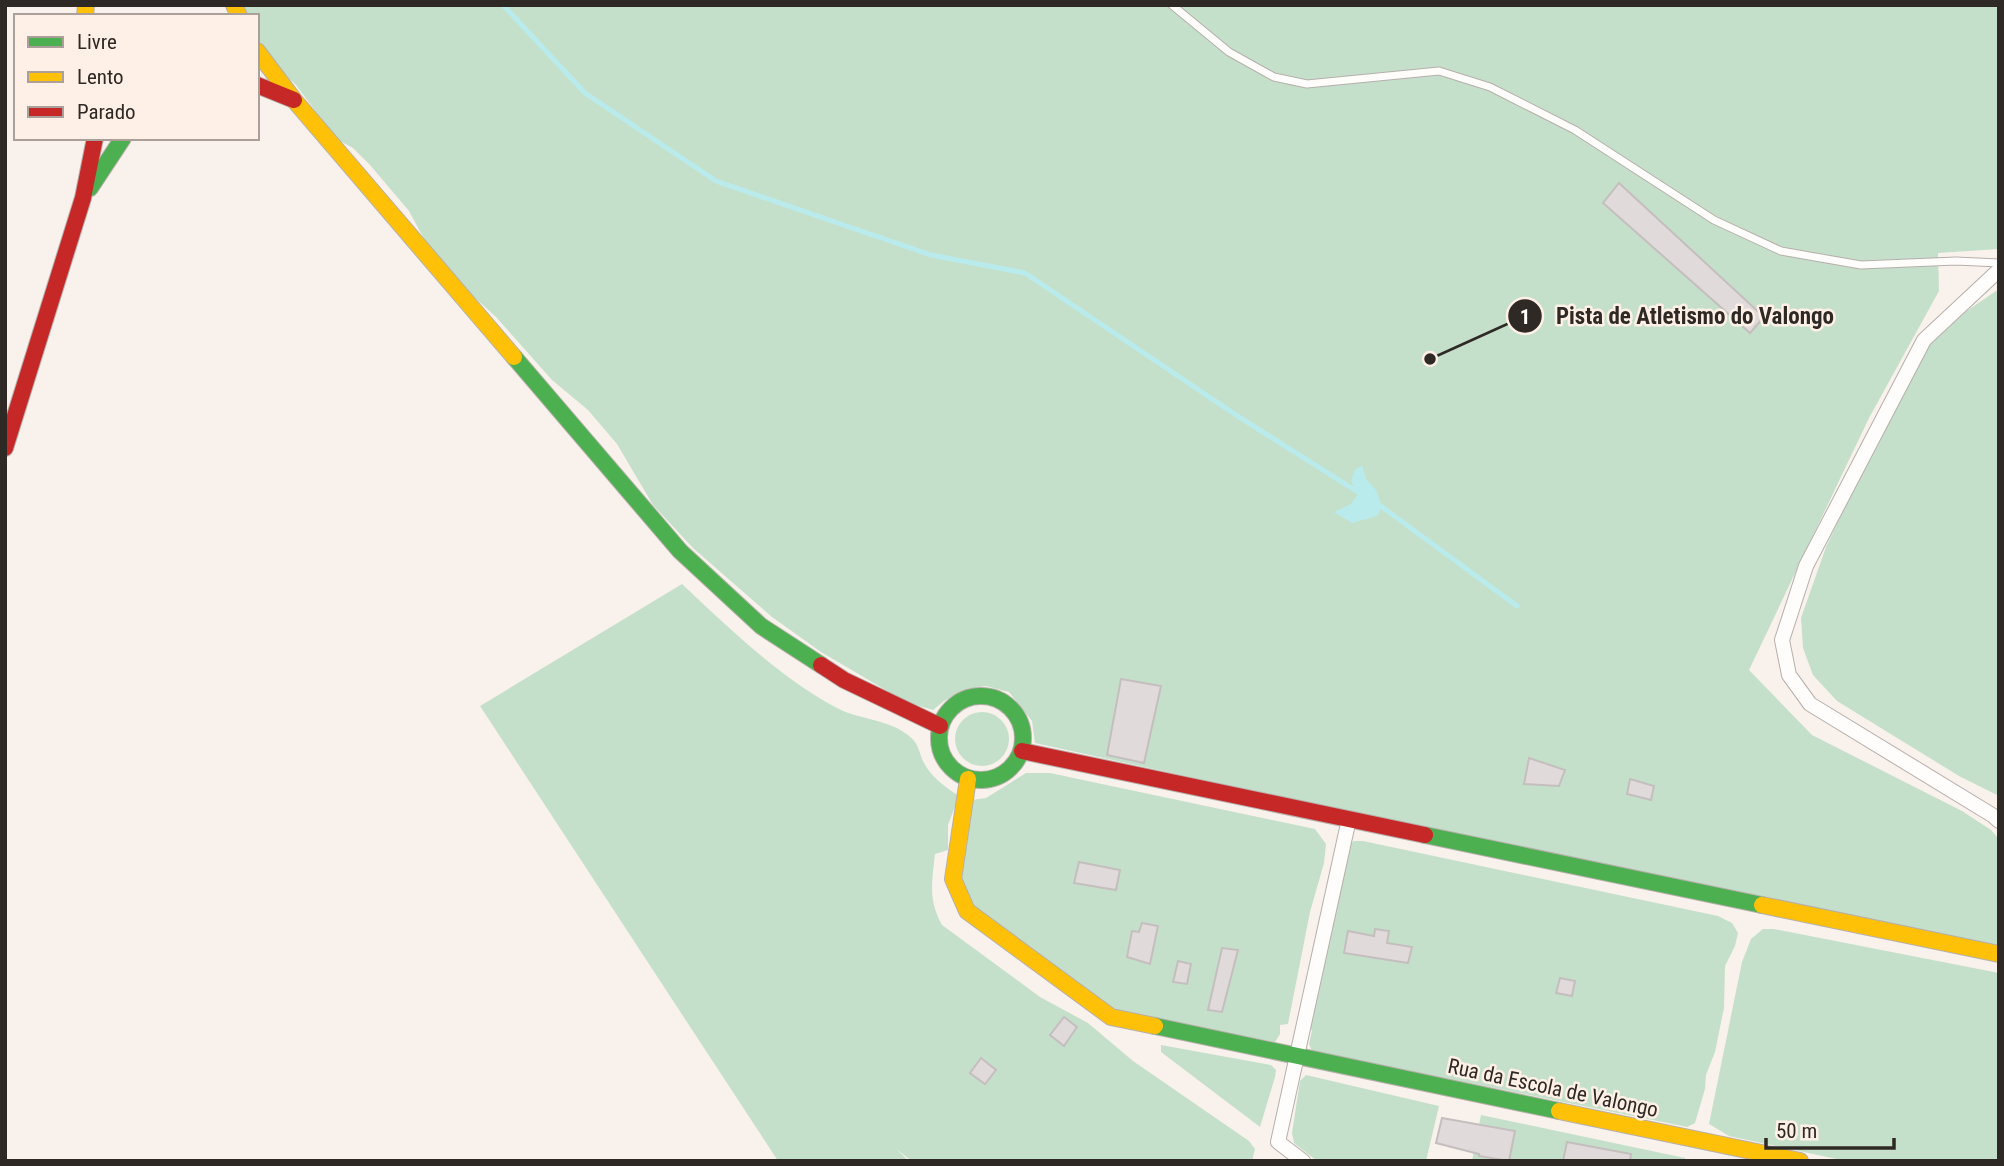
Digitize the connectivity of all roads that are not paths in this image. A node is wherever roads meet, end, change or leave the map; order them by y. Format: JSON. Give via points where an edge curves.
{"nodes":[{"id":1,"x":1172,"y":5,"type":"edge"},
{"id":2,"x":259,"y":54,"type":"edge"},
{"id":3,"x":259,"y":87,"type":"edge"},
{"id":4,"x":294,"y":100,"type":"junction"},
{"id":5,"x":95,"y":140,"type":"edge"},
{"id":6,"x":122,"y":140,"type":"edge"},
{"id":7,"x":83,"y":198,"type":"junction"},
{"id":8,"x":1999,"y":263,"type":"edge"},
{"id":9,"x":1999,"y":270,"type":"edge"},
{"id":10,"x":5,"y":449,"type":"edge"},
{"id":11,"x":940,"y":726,"type":"junction"},
{"id":12,"x":1022,"y":751,"type":"junction"},
{"id":13,"x":968,"y":779,"type":"junction"},
{"id":14,"x":1349,"y":819,"type":"junction"},
{"id":15,"x":1999,"y":821,"type":"edge"},
{"id":16,"x":1999,"y":954,"type":"edge"},
{"id":17,"x":1297,"y":1055,"type":"junction"},
{"id":18,"x":1303,"y":1161,"type":"edge"},
{"id":19,"x":1800,"y":1161,"type":"edge"}],
"edges":[{"from":1,"to":8,"type":"lane","via":[[1228,52],[1274,77],[1307,84],[1439,71],[1490,87],[1575,130],[1714,220],[1781,251],[1861,265]]},
{"from":2,"to":4,"type":"street"},
{"from":3,"to":4,"type":"street"},
{"from":4,"to":11,"type":"street","via":[[680,551],[761,626],[844,680]]},
{"from":5,"to":7,"type":"street"},
{"from":6,"to":7,"type":"street"},
{"from":7,"to":10,"type":"street"},
{"from":9,"to":15,"type":"street","via":[[1924,340],[1806,565],[1782,640],[1789,676],[1810,704]]},
{"from":11,"to":12,"type":"street","via":[[946,714],[966,698],[993,698],[1005,703],[1021,724]]},
{"from":11,"to":13,"type":"street","via":[[940,753],[956,774]]},
{"from":12,"to":13,"type":"street","via":[[1016,763],[995,779]]},
{"from":12,"to":14,"type":"street"},
{"from":13,"to":17,"type":"street","name":"Rua da Escola de Valongo","via":[[953,879],[967,911],[1111,1017]]},
{"from":14,"to":16,"type":"street"},
{"from":14,"to":17,"type":"street"},
{"from":17,"to":18,"type":"street","via":[[1278,1142]]},
{"from":17,"to":19,"type":"street","name":"Rua da Escola de Valongo"}]}
